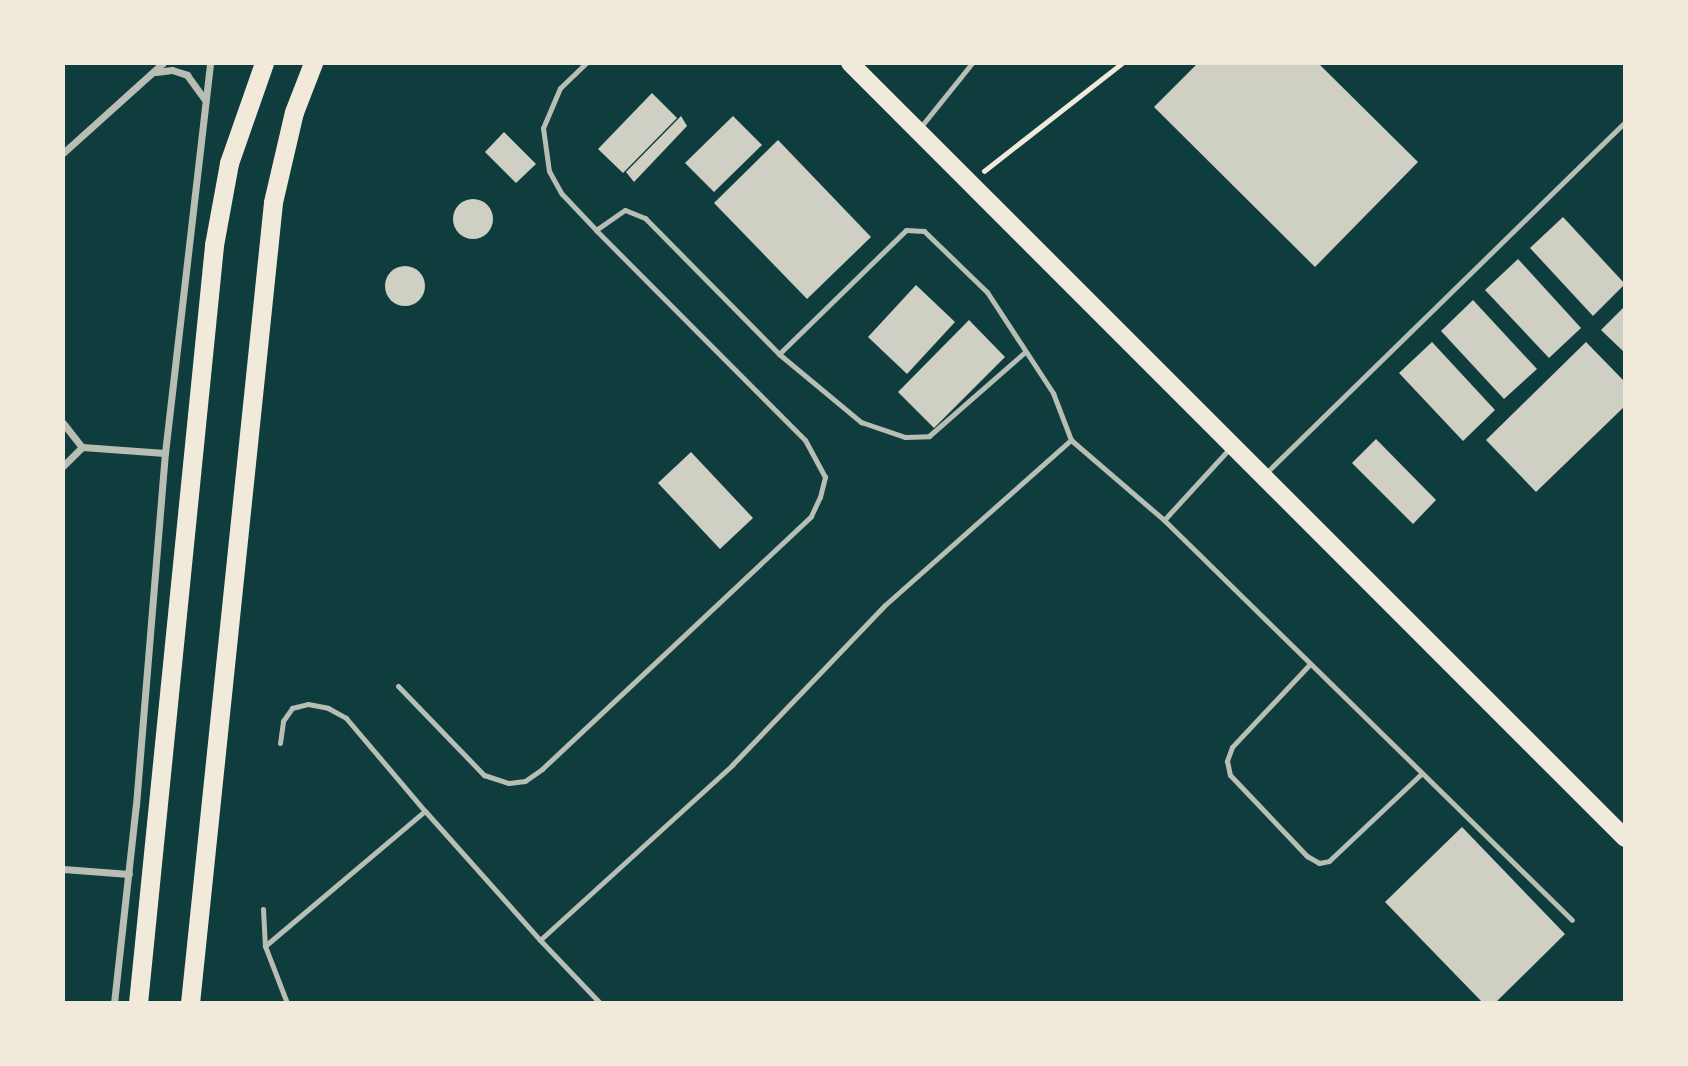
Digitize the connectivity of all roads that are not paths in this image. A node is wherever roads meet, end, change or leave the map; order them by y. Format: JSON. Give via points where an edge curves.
{"nodes":[{"id":1,"x":163,"y":63,"type":"edge"},
{"id":2,"x":210,"y":63,"type":"edge"},
{"id":3,"x":264,"y":63,"type":"edge"},
{"id":4,"x":313,"y":63,"type":"edge"},
{"id":5,"x":586,"y":63,"type":"edge"},
{"id":6,"x":850,"y":63,"type":"edge"},
{"id":7,"x":972,"y":63,"type":"edge"},
{"id":8,"x":151,"y":74,"type":"junction"},
{"id":9,"x":205,"y":103,"type":"junction"},
{"id":10,"x":1625,"y":122,"type":"edge"},
{"id":11,"x":918,"y":130,"type":"junction"},
{"id":12,"x":63,"y":153,"type":"edge"},
{"id":13,"x":596,"y":230,"type":"junction"},
{"id":14,"x":1025,"y":352,"type":"junction"},
{"id":15,"x":779,"y":354,"type":"junction"},
{"id":16,"x":63,"y":423,"type":"edge"},
{"id":17,"x":1071,"y":440,"type":"junction"},
{"id":18,"x":1233,"y":445,"type":"junction"},
{"id":19,"x":82,"y":447,"type":"junction"},
{"id":20,"x":165,"y":453,"type":"junction"},
{"id":21,"x":63,"y":466,"type":"edge"},
{"id":22,"x":1264,"y":475,"type":"junction"},
{"id":23,"x":1164,"y":520,"type":"junction"},
{"id":24,"x":1309,"y":665,"type":"junction"},
{"id":25,"x":398,"y":686,"type":"dead end"},
{"id":26,"x":280,"y":743,"type":"dead end"},
{"id":27,"x":1421,"y":774,"type":"junction"},
{"id":28,"x":425,"y":811,"type":"junction"},
{"id":29,"x":1625,"y":838,"type":"edge"},
{"id":30,"x":63,"y":869,"type":"edge"},
{"id":31,"x":129,"y":874,"type":"junction"},
{"id":32,"x":263,"y":909,"type":"dead end"},
{"id":33,"x":1572,"y":920,"type":"dead end"},
{"id":34,"x":540,"y":940,"type":"junction"},
{"id":35,"x":264,"y":946,"type":"junction"},
{"id":36,"x":114,"y":1003,"type":"edge"},
{"id":37,"x":138,"y":1003,"type":"edge"},
{"id":38,"x":190,"y":1003,"type":"edge"},
{"id":39,"x":287,"y":1003,"type":"edge"},
{"id":40,"x":600,"y":1003,"type":"edge"}],
"edges":[{"from":1,"to":8,"type":"street"},
{"from":2,"to":9,"type":"street"},
{"from":3,"to":37,"type":"highway","via":[[229,163],[214,245]]},
{"from":4,"to":38,"type":"highway","via":[[294,112],[274,202]]},
{"from":5,"to":13,"type":"lane","via":[[560,88],[551,105],[543,146],[549,171],[562,194]]},
{"from":6,"to":11,"type":"main road"},
{"from":7,"to":11,"type":"lane"},
{"from":8,"to":9,"type":"street","via":[[166,70],[187,75]]},
{"from":8,"to":12,"type":"street"},
{"from":9,"to":20,"type":"street"},
{"from":10,"to":22,"type":"lane"},
{"from":11,"to":18,"type":"main road"},
{"from":13,"to":15,"type":"lane","via":[[619,211],[638,212]]},
{"from":13,"to":25,"type":"lane","via":[[805,440],[825,477],[820,498],[811,516],[525,781],[509,783],[484,775]]},
{"from":14,"to":15,"type":"lane","via":[[938,432],[918,439],[861,422]]},
{"from":14,"to":15,"type":"lane","via":[[964,266],[936,238],[915,229],[906,230]]},
{"from":14,"to":17,"type":"lane","via":[[1053,393]]},
{"from":16,"to":19,"type":"street"},
{"from":17,"to":23,"type":"lane"},
{"from":17,"to":34,"type":"lane","via":[[885,606],[732,765]]},
{"from":18,"to":22,"type":"main road"},
{"from":18,"to":23,"type":"lane"},
{"from":19,"to":20,"type":"street"},
{"from":19,"to":21,"type":"street"},
{"from":20,"to":31,"type":"street"},
{"from":22,"to":29,"type":"main road"},
{"from":23,"to":24,"type":"lane"},
{"from":24,"to":27,"type":"lane"},
{"from":24,"to":27,"type":"lane","via":[[1231,747],[1227,761],[1230,775],[1307,856],[1319,863],[1329,861]]},
{"from":26,"to":28,"type":"lane","via":[[283,721],[292,708],[307,704],[328,708],[346,718]]},
{"from":27,"to":33,"type":"lane"},
{"from":28,"to":34,"type":"lane"},
{"from":28,"to":35,"type":"lane"},
{"from":30,"to":31,"type":"street"},
{"from":31,"to":36,"type":"street"},
{"from":32,"to":35,"type":"lane"},
{"from":34,"to":40,"type":"lane"},
{"from":35,"to":39,"type":"lane"}]}
